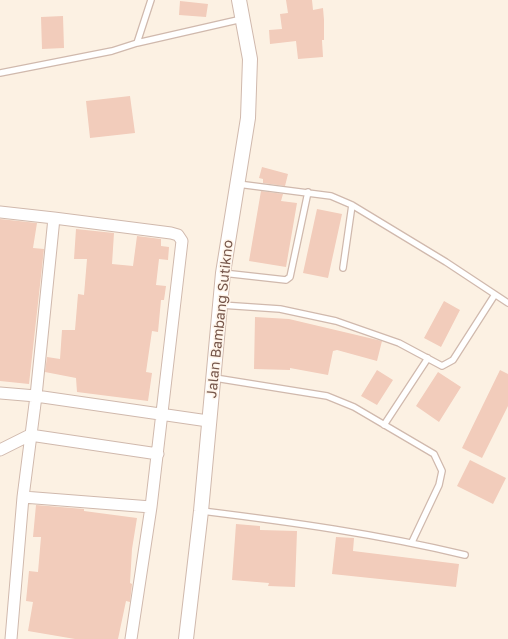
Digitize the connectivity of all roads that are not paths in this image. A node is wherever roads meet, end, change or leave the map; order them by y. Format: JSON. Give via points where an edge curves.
{"nodes":[{"id":1,"x":151,"y":0,"type":"edge"},
{"id":2,"x":239,"y":0,"type":"edge"},
{"id":3,"x":242,"y":19,"type":"junction"},
{"id":4,"x":137,"y":43,"type":"junction"},
{"id":5,"x":0,"y":73,"type":"edge"},
{"id":6,"x":236,"y":184,"type":"junction"},
{"id":7,"x":308,"y":192,"type":"junction"},
{"id":8,"x":352,"y":205,"type":"junction"},
{"id":9,"x":0,"y":212,"type":"edge"},
{"id":10,"x":54,"y":218,"type":"junction"},
{"id":11,"x":343,"y":268,"type":"dead end"},
{"id":12,"x":223,"y":273,"type":"junction"},
{"id":13,"x":494,"y":296,"type":"junction"},
{"id":14,"x":508,"y":303,"type":"edge"},
{"id":15,"x":220,"y":305,"type":"junction"},
{"id":16,"x":428,"y":358,"type":"junction"},
{"id":17,"x":213,"y":378,"type":"junction"},
{"id":18,"x":0,"y":393,"type":"edge"},
{"id":19,"x":36,"y":396,"type":"junction"},
{"id":20,"x":163,"y":415,"type":"junction"},
{"id":21,"x":208,"y":421,"type":"junction"},
{"id":22,"x":384,"y":425,"type":"junction"},
{"id":23,"x":30,"y":435,"type":"junction"},
{"id":24,"x":0,"y":450,"type":"edge"},
{"id":25,"x":158,"y":454,"type":"junction"},
{"id":26,"x":23,"y":497,"type":"junction"},
{"id":27,"x":152,"y":507,"type":"junction"},
{"id":28,"x":201,"y":511,"type":"junction"},
{"id":29,"x":412,"y":542,"type":"junction"},
{"id":30,"x":466,"y":555,"type":"dead end"},
{"id":31,"x":11,"y":639,"type":"edge"},
{"id":32,"x":131,"y":639,"type":"edge"},
{"id":33,"x":186,"y":639,"type":"edge"}],
"edges":[{"from":1,"to":4,"type":"lane"},
{"from":2,"to":3,"type":"street","name":"Jalan Bambang Sutikno"},
{"from":3,"to":4,"type":"lane"},
{"from":3,"to":6,"type":"street","name":"Jalan Bambang Sutikno","via":[[250,59],[251,86]]},
{"from":4,"to":5,"type":"lane","via":[[112,51]]},
{"from":6,"to":7,"type":"lane"},
{"from":6,"to":12,"type":"street","name":"Jalan Bambang Sutikno"},
{"from":7,"to":8,"type":"lane","via":[[332,196]]},
{"from":7,"to":12,"type":"lane","via":[[290,277],[286,280]]},
{"from":8,"to":11,"type":"lane"},
{"from":8,"to":13,"type":"lane","via":[[446,262]]},
{"from":9,"to":10,"type":"street"},
{"from":10,"to":19,"type":"street"},
{"from":10,"to":20,"type":"street","via":[[171,232],[180,237],[182,241]]},
{"from":12,"to":15,"type":"street","name":"Jalan Bambang Sutikno"},
{"from":13,"to":14,"type":"lane"},
{"from":13,"to":16,"type":"lane","via":[[453,360],[442,366]]},
{"from":15,"to":16,"type":"lane","via":[[280,309],[336,321],[399,343]]},
{"from":15,"to":17,"type":"street","name":"Jalan Bambang Sutikno"},
{"from":16,"to":22,"type":"lane"},
{"from":17,"to":21,"type":"street","name":"Jalan Bambang Sutikno"},
{"from":17,"to":22,"type":"lane","via":[[327,396],[354,407]]},
{"from":18,"to":19,"type":"street"},
{"from":19,"to":20,"type":"street"},
{"from":19,"to":23,"type":"street"},
{"from":20,"to":21,"type":"street"},
{"from":20,"to":25,"type":"street"},
{"from":21,"to":28,"type":"street","name":"Jalan Bambang Sutikno"},
{"from":22,"to":29,"type":"lane","via":[[434,454],[442,471],[439,485]]},
{"from":23,"to":24,"type":"street"},
{"from":23,"to":25,"type":"street"},
{"from":23,"to":26,"type":"street"},
{"from":25,"to":27,"type":"street"},
{"from":26,"to":27,"type":"street"},
{"from":26,"to":31,"type":"street"},
{"from":27,"to":32,"type":"street"},
{"from":28,"to":29,"type":"lane","via":[[306,523]]},
{"from":28,"to":33,"type":"street","name":"Jalan Bambang Sutikno"},
{"from":29,"to":30,"type":"lane"}]}
